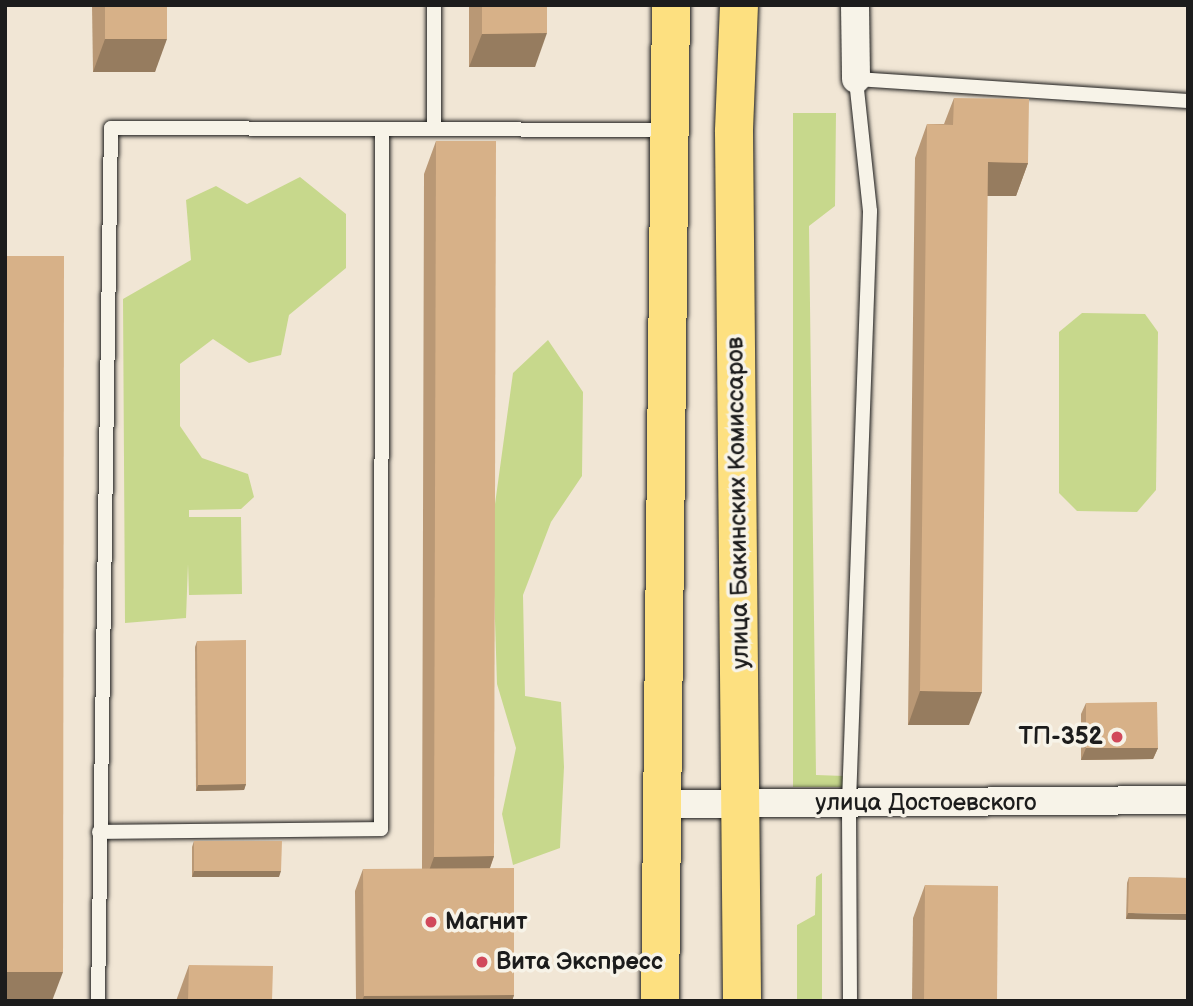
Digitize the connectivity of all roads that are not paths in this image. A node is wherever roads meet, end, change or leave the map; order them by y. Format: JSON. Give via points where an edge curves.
{"nodes":[{"id":1,"x":434,"y":5,"type":"edge"},
{"id":2,"x":671,"y":5,"type":"edge"},
{"id":3,"x":739,"y":5,"type":"edge"},
{"id":4,"x":855,"y":5,"type":"edge"},
{"id":5,"x":856,"y":79,"type":"junction"},
{"id":6,"x":1188,"y":101,"type":"edge"},
{"id":7,"x":434,"y":129,"type":"junction"},
{"id":8,"x":382,"y":130,"type":"junction"},
{"id":9,"x":667,"y":130,"type":"junction"},
{"id":10,"x":1188,"y":800,"type":"edge"},
{"id":11,"x":849,"y":802,"type":"junction"},
{"id":12,"x":664,"y":804,"type":"junction"},
{"id":13,"x":741,"y":805,"type":"junction"},
{"id":14,"x":99,"y":832,"type":"junction"},
{"id":15,"x":98,"y":1001,"type":"edge"},
{"id":16,"x":660,"y":1001,"type":"edge"},
{"id":17,"x":742,"y":1001,"type":"edge"},
{"id":18,"x":850,"y":1001,"type":"edge"}],
"edges":[{"from":1,"to":7,"type":"lane"},
{"from":2,"to":9,"type":"main road"},
{"from":3,"to":13,"type":"main road","name":"улица Бакинских Комиссаров","via":[[734,145]]},
{"from":4,"to":5,"type":"street"},
{"from":5,"to":6,"type":"lane"},
{"from":5,"to":11,"type":"lane","via":[[870,211]]},
{"from":7,"to":8,"type":"lane"},
{"from":7,"to":9,"type":"lane"},
{"from":8,"to":14,"type":"lane","via":[[111,128],[113,238]]},
{"from":8,"to":14,"type":"lane","via":[[381,829]]},
{"from":9,"to":12,"type":"main road"},
{"from":10,"to":11,"type":"street","name":"улица Достоевского"},
{"from":11,"to":13,"type":"street","name":"улица Достоевского"},
{"from":11,"to":18,"type":"lane"},
{"from":12,"to":13,"type":"street","name":"улица Достоевского"},
{"from":12,"to":16,"type":"main road"},
{"from":13,"to":17,"type":"main road","name":"улица Бакинских Комиссаров"},
{"from":14,"to":15,"type":"lane"}]}
